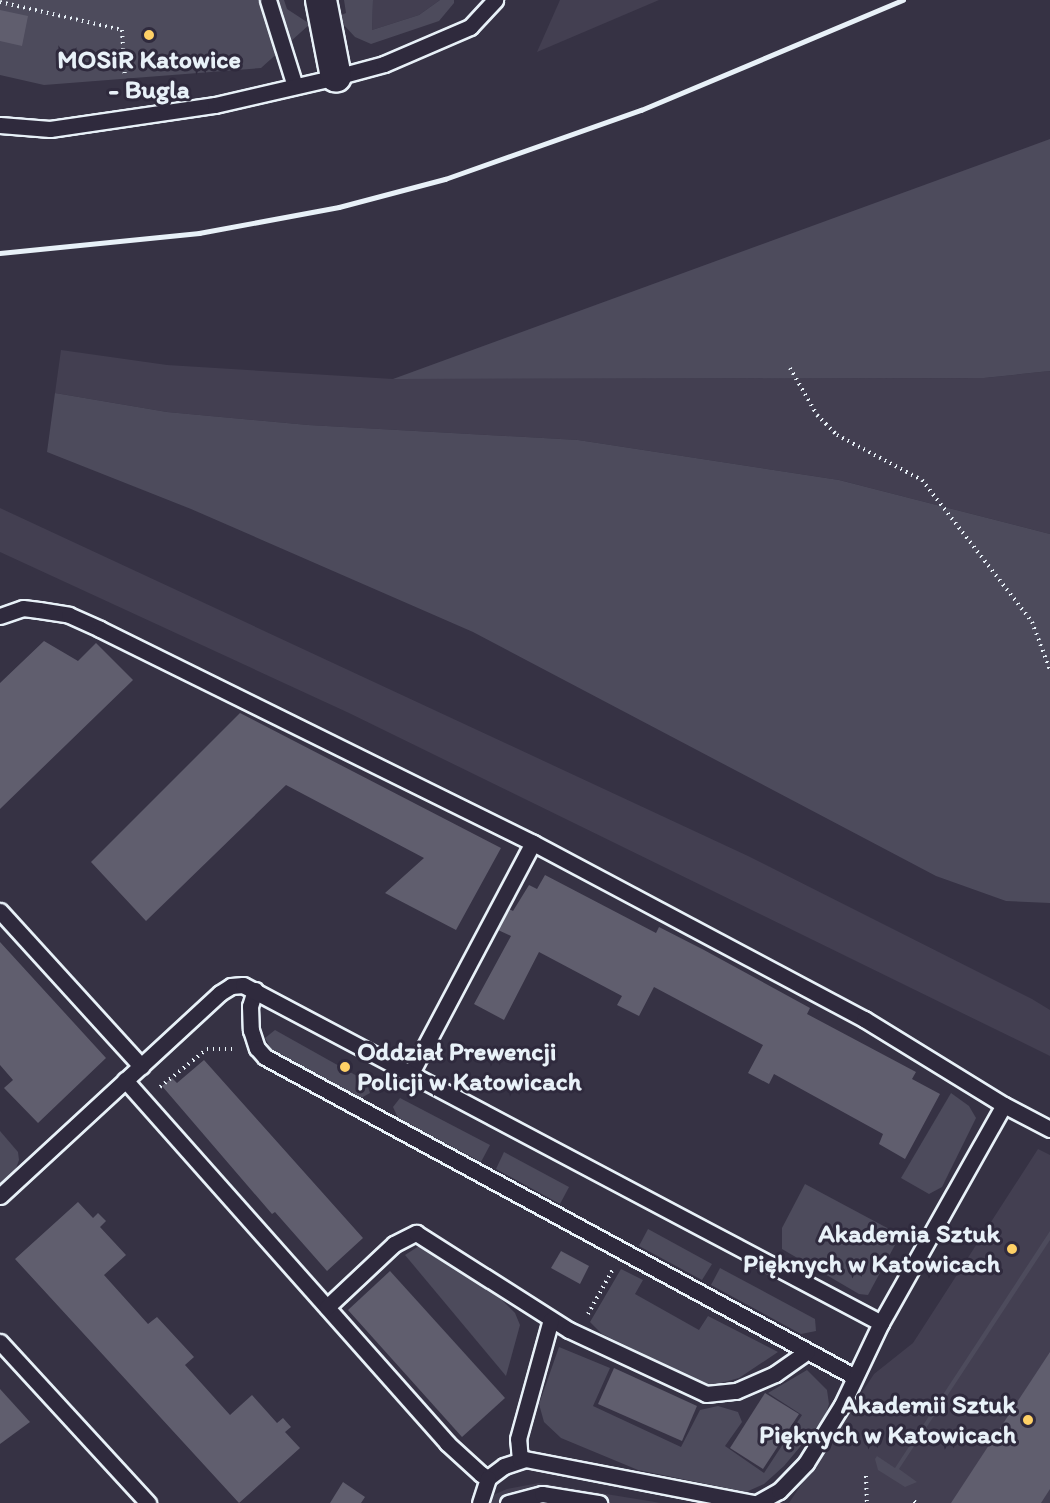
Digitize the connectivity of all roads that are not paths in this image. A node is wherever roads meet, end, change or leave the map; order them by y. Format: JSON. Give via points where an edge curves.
{"nodes":[{"id":1,"x":268,"y":0,"type":"edge"},
{"id":2,"x":321,"y":0,"type":"edge"},
{"id":3,"x":495,"y":0,"type":"edge"},
{"id":4,"x":336,"y":77,"type":"junction"},
{"id":5,"x":295,"y":86,"type":"junction"},
{"id":6,"x":0,"y":125,"type":"edge"},
{"id":7,"x":0,"y":616,"type":"edge"},
{"id":8,"x":533,"y":843,"type":"junction"},
{"id":9,"x":0,"y":911,"type":"edge"},
{"id":10,"x":255,"y":990,"type":"junction"},
{"id":11,"x":141,"y":1066,"type":"junction"},
{"id":12,"x":411,"y":1073,"type":"junction"},
{"id":13,"x":125,"y":1080,"type":"junction"},
{"id":14,"x":1004,"y":1105,"type":"junction"},
{"id":15,"x":1050,"y":1129,"type":"edge"},
{"id":16,"x":0,"y":1196,"type":"edge"},
{"id":17,"x":327,"y":1307,"type":"junction"},
{"id":18,"x":551,"y":1319,"type":"junction"},
{"id":19,"x":881,"y":1323,"type":"junction"},
{"id":20,"x":0,"y":1342,"type":"edge"},
{"id":21,"x":807,"y":1352,"type":"junction"},
{"id":22,"x":855,"y":1377,"type":"junction"},
{"id":23,"x":520,"y":1460,"type":"junction"},
{"id":24,"x":488,"y":1478,"type":"junction"},
{"id":25,"x":148,"y":1503,"type":"edge"},
{"id":26,"x":480,"y":1503,"type":"edge"},
{"id":27,"x":508,"y":1503,"type":"edge"},
{"id":28,"x":599,"y":1503,"type":"edge"},
{"id":29,"x":755,"y":1503,"type":"edge"}],
"edges":[{"from":1,"to":5,"type":"lane"},
{"from":2,"to":4,"type":"street"},
{"from":3,"to":4,"type":"lane","via":[[470,27],[384,64]]},
{"from":4,"to":5,"type":"lane"},
{"from":5,"to":6,"type":"lane","via":[[215,105],[50,129]]},
{"from":7,"to":8,"type":"lane","via":[[23,608],[69,615]]},
{"from":8,"to":12,"type":"lane"},
{"from":8,"to":14,"type":"lane","via":[[864,1018]]},
{"from":9,"to":11,"type":"lane"},
{"from":10,"to":11,"type":"lane","via":[[231,986],[220,993]]},
{"from":10,"to":12,"type":"lane"},
{"from":10,"to":21,"type":"lane","via":[[250,1006],[251,1030],[257,1048],[265,1056]]},
{"from":11,"to":13,"type":"lane"},
{"from":12,"to":19,"type":"lane"},
{"from":13,"to":16,"type":"lane"},
{"from":13,"to":17,"type":"lane"},
{"from":14,"to":15,"type":"lane"},
{"from":14,"to":19,"type":"lane"},
{"from":17,"to":18,"type":"lane","via":[[394,1244],[416,1233]]},
{"from":17,"to":24,"type":"lane","via":[[464,1460]]},
{"from":18,"to":21,"type":"lane","via":[[706,1394],[736,1392],[775,1374]]},
{"from":18,"to":23,"type":"lane","via":[[518,1439]]},
{"from":19,"to":22,"type":"lane"},
{"from":20,"to":25,"type":"lane"},
{"from":21,"to":22,"type":"lane"},
{"from":22,"to":29,"type":"lane","via":[[806,1463],[779,1491]]},
{"from":23,"to":24,"type":"lane"},
{"from":23,"to":29,"type":"lane"},
{"from":24,"to":26,"type":"lane"},
{"from":27,"to":28,"type":"lane","via":[[542,1494]]}]}
